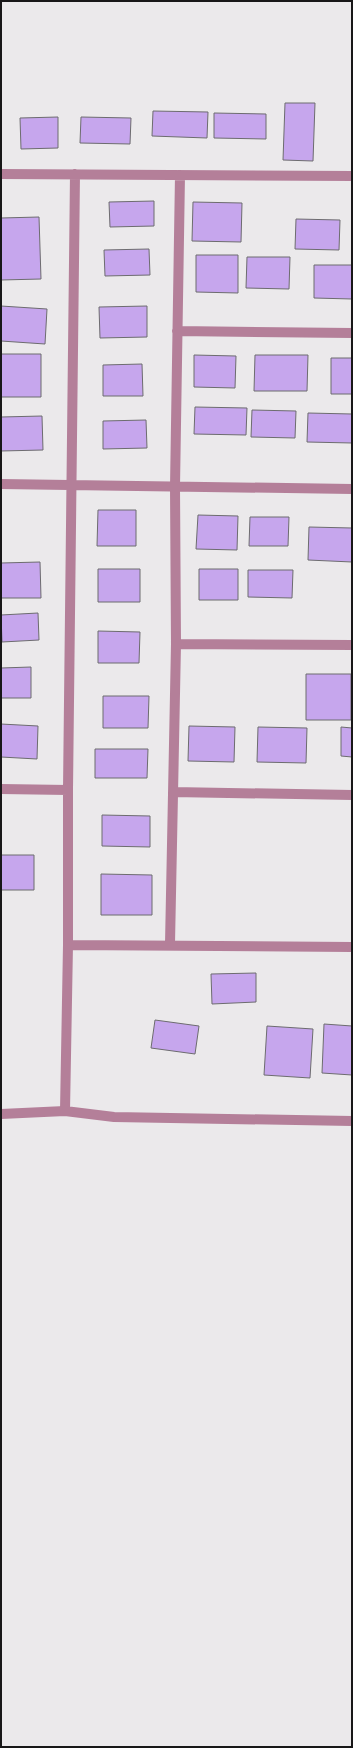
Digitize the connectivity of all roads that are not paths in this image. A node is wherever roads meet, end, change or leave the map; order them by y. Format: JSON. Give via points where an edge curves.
{"nodes":[{"id":1,"x":1,"y":174,"type":"edge"},
{"id":2,"x":75,"y":174,"type":"junction"},
{"id":3,"x":180,"y":175,"type":"junction"},
{"id":4,"x":352,"y":176,"type":"edge"},
{"id":5,"x":177,"y":332,"type":"junction"},
{"id":6,"x":352,"y":332,"type":"edge"},
{"id":7,"x":1,"y":484,"type":"edge"},
{"id":8,"x":71,"y":485,"type":"junction"},
{"id":9,"x":175,"y":487,"type":"junction"},
{"id":10,"x":352,"y":489,"type":"edge"},
{"id":11,"x":176,"y":644,"type":"junction"},
{"id":12,"x":352,"y":645,"type":"edge"},
{"id":13,"x":1,"y":789,"type":"edge"},
{"id":14,"x":68,"y":790,"type":"junction"},
{"id":15,"x":173,"y":792,"type":"junction"},
{"id":16,"x":352,"y":794,"type":"edge"},
{"id":17,"x":170,"y":944,"type":"junction"},
{"id":18,"x":68,"y":945,"type":"junction"},
{"id":19,"x":352,"y":947,"type":"edge"},
{"id":20,"x":65,"y":1111,"type":"junction"},
{"id":21,"x":1,"y":1114,"type":"edge"},
{"id":22,"x":352,"y":1122,"type":"edge"}],
"edges":[{"from":1,"to":2,"type":"street"},
{"from":2,"to":3,"type":"street"},
{"from":2,"to":8,"type":"street"},
{"from":3,"to":4,"type":"street"},
{"from":3,"to":5,"type":"street"},
{"from":5,"to":6,"type":"street"},
{"from":5,"to":9,"type":"street"},
{"from":7,"to":8,"type":"street"},
{"from":8,"to":9,"type":"street"},
{"from":8,"to":14,"type":"street"},
{"from":9,"to":10,"type":"street"},
{"from":9,"to":11,"type":"street"},
{"from":11,"to":12,"type":"street"},
{"from":11,"to":15,"type":"street"},
{"from":13,"to":14,"type":"street"},
{"from":14,"to":18,"type":"street"},
{"from":15,"to":16,"type":"street"},
{"from":15,"to":17,"type":"street"},
{"from":17,"to":18,"type":"street"},
{"from":17,"to":19,"type":"street"},
{"from":18,"to":20,"type":"street"},
{"from":20,"to":21,"type":"street"},
{"from":20,"to":22,"type":"street","via":[[114,1117]]}]}
